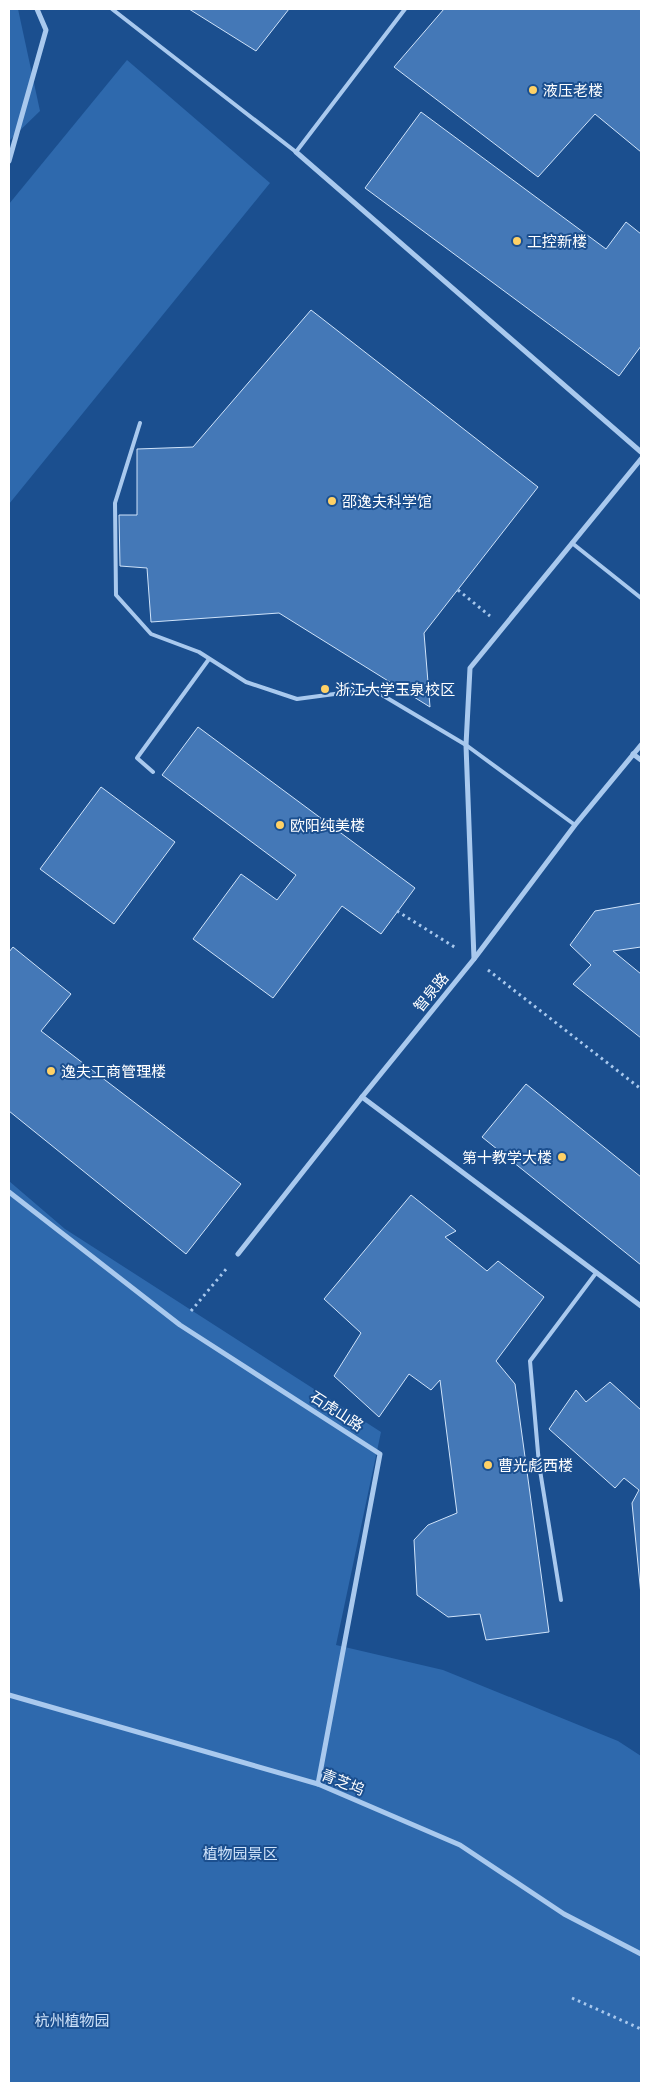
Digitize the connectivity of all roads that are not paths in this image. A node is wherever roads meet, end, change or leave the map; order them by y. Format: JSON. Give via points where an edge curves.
{"nodes":[{"id":1,"x":37,"y":9,"type":"edge"},
{"id":2,"x":112,"y":9,"type":"edge"},
{"id":3,"x":405,"y":9,"type":"edge"},
{"id":4,"x":296,"y":152,"type":"junction"},
{"id":5,"x":9,"y":161,"type":"edge"},
{"id":6,"x":140,"y":423,"type":"dead end"},
{"id":7,"x":641,"y":452,"type":"edge"},
{"id":8,"x":641,"y":459,"type":"edge"},
{"id":9,"x":572,"y":543,"type":"junction"},
{"id":10,"x":641,"y":598,"type":"edge"},
{"id":11,"x":209,"y":659,"type":"junction"},
{"id":12,"x":641,"y":745,"type":"edge"},
{"id":13,"x":466,"y":746,"type":"junction"},
{"id":14,"x":633,"y":754,"type":"junction"},
{"id":15,"x":641,"y":760,"type":"edge"},
{"id":16,"x":153,"y":772,"type":"dead end"},
{"id":17,"x":575,"y":825,"type":"junction"},
{"id":18,"x":474,"y":959,"type":"junction"},
{"id":19,"x":362,"y":1097,"type":"junction"},
{"id":20,"x":9,"y":1192,"type":"edge"},
{"id":21,"x":238,"y":1254,"type":"road end"},
{"id":22,"x":596,"y":1273,"type":"junction"},
{"id":23,"x":641,"y":1306,"type":"edge"},
{"id":24,"x":561,"y":1600,"type":"dead end"},
{"id":25,"x":9,"y":1695,"type":"edge"},
{"id":26,"x":318,"y":1784,"type":"junction"},
{"id":27,"x":641,"y":1954,"type":"edge"}],
"edges":[{"from":1,"to":5,"type":"street","via":[[46,30]]},
{"from":2,"to":4,"type":"lane"},
{"from":3,"to":4,"type":"lane"},
{"from":4,"to":7,"type":"street"},
{"from":6,"to":11,"type":"lane","via":[[115,503],[116,595],[151,634]]},
{"from":8,"to":9,"type":"street"},
{"from":9,"to":10,"type":"lane"},
{"from":9,"to":13,"type":"street","via":[[470,668]]},
{"from":11,"to":13,"type":"lane","via":[[246,682],[297,699],[372,689]]},
{"from":11,"to":16,"type":"lane","via":[[137,758]]},
{"from":12,"to":14,"type":"street","name":"智泉路"},
{"from":13,"to":17,"type":"lane"},
{"from":13,"to":18,"type":"street"},
{"from":14,"to":15,"type":"street"},
{"from":14,"to":17,"type":"street","name":"智泉路"},
{"from":17,"to":18,"type":"street","name":"智泉路"},
{"from":18,"to":19,"type":"street","name":"智泉路"},
{"from":19,"to":21,"type":"street","name":"智泉路"},
{"from":19,"to":22,"type":"street"},
{"from":20,"to":26,"type":"street","name":"石虎山路","via":[[180,1325],[380,1454]]},
{"from":22,"to":23,"type":"street"},
{"from":22,"to":24,"type":"lane","via":[[530,1361],[539,1464]]},
{"from":25,"to":26,"type":"street","name":"青芝坞"},
{"from":26,"to":27,"type":"street","name":"青芝坞","via":[[460,1845],[564,1914]]}]}
